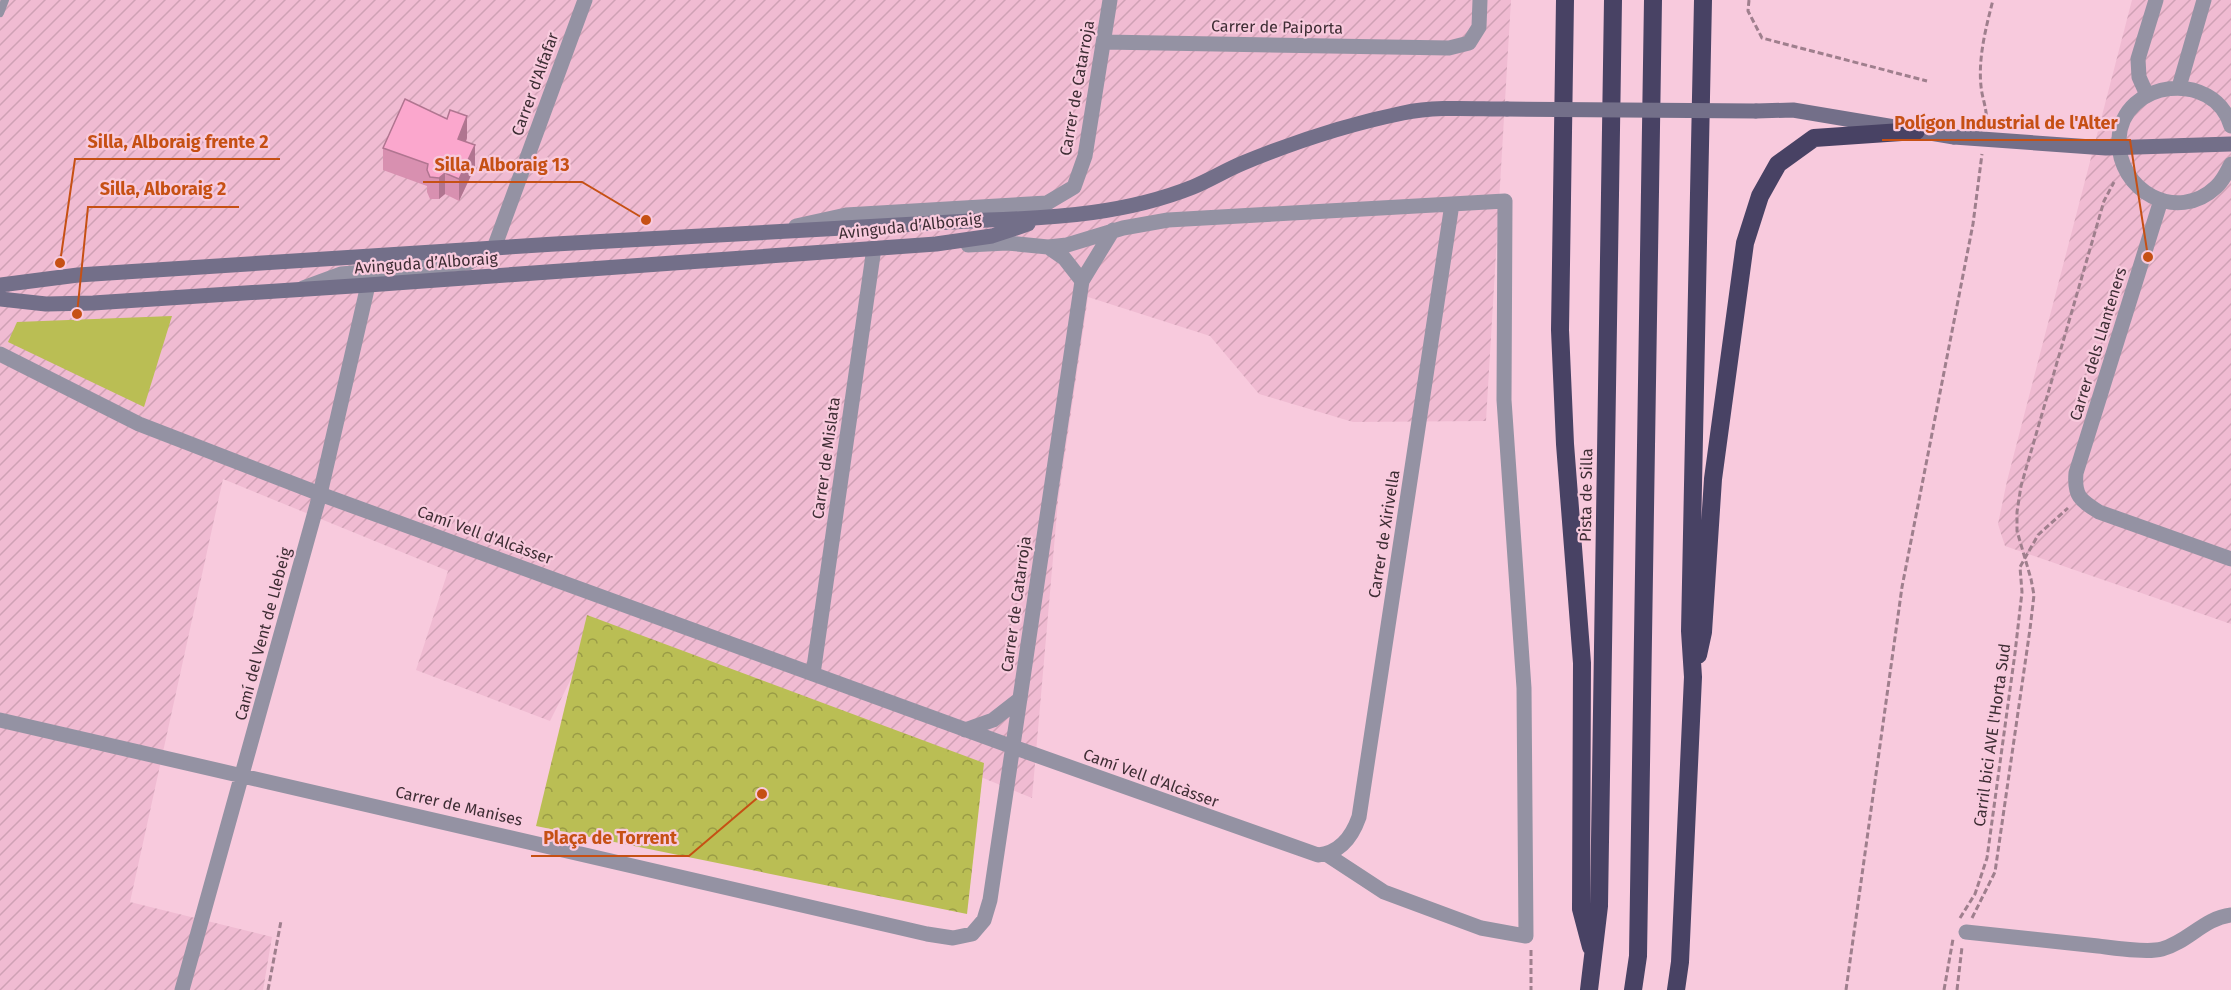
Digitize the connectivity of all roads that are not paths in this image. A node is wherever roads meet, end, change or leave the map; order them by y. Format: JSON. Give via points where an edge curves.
{"nodes":[{"id":1,"x":4,"y":0,"type":"edge"},
{"id":2,"x":585,"y":0,"type":"edge"},
{"id":3,"x":1110,"y":0,"type":"edge"},
{"id":4,"x":1480,"y":0,"type":"edge"},
{"id":5,"x":1565,"y":0,"type":"edge"},
{"id":6,"x":1613,"y":0,"type":"edge"},
{"id":7,"x":1653,"y":0,"type":"edge"},
{"id":8,"x":1703,"y":0,"type":"edge"},
{"id":9,"x":2156,"y":0,"type":"edge"},
{"id":10,"x":2204,"y":0,"type":"edge"},
{"id":11,"x":0,"y":13,"type":"edge"},
{"id":12,"x":1104,"y":42,"type":"junction"},
{"id":13,"x":2179,"y":87,"type":"junction"},
{"id":14,"x":2147,"y":95,"type":"junction"},
{"id":15,"x":2230,"y":123,"type":"edge"},
{"id":16,"x":1916,"y":131,"type":"junction"},
{"id":17,"x":2231,"y":144,"type":"edge"},
{"id":18,"x":2231,"y":164,"type":"edge"},
{"id":19,"x":2161,"y":200,"type":"junction"},
{"id":20,"x":1452,"y":204,"type":"junction"},
{"id":21,"x":1045,"y":219,"type":"junction"},
{"id":22,"x":1113,"y":230,"type":"junction"},
{"id":23,"x":764,"y":233,"type":"junction"},
{"id":24,"x":909,"y":246,"type":"junction"},
{"id":25,"x":1048,"y":247,"type":"junction"},
{"id":26,"x":494,"y":248,"type":"junction"},
{"id":27,"x":874,"y":248,"type":"junction"},
{"id":28,"x":1083,"y":281,"type":"junction"},
{"id":29,"x":0,"y":285,"type":"edge"},
{"id":30,"x":368,"y":285,"type":"junction"},
{"id":31,"x":298,"y":290,"type":"junction"},
{"id":32,"x":0,"y":298,"type":"edge"},
{"id":33,"x":0,"y":354,"type":"edge"},
{"id":34,"x":320,"y":494,"type":"junction"},
{"id":35,"x":2231,"y":559,"type":"edge"},
{"id":36,"x":813,"y":674,"type":"junction"},
{"id":37,"x":1694,"y":677,"type":"junction"},
{"id":38,"x":1020,"y":699,"type":"junction"},
{"id":39,"x":0,"y":720,"type":"edge"},
{"id":40,"x":965,"y":730,"type":"junction"},
{"id":41,"x":1013,"y":747,"type":"junction"},
{"id":42,"x":244,"y":775,"type":"junction"},
{"id":43,"x":1326,"y":855,"type":"junction"},
{"id":44,"x":2231,"y":915,"type":"edge"},
{"id":45,"x":978,"y":929,"type":"joint"},
{"id":46,"x":1958,"y":932,"type":"road end"},
{"id":47,"x":1593,"y":955,"type":"junction"},
{"id":48,"x":182,"y":990,"type":"edge"},
{"id":49,"x":1589,"y":990,"type":"edge"},
{"id":50,"x":1633,"y":990,"type":"edge"},
{"id":51,"x":1677,"y":990,"type":"edge"}],
"edges":[{"from":1,"to":11,"type":"lane"},
{"from":2,"to":26,"type":"street","name":"Carrer d'Alfafar"},
{"from":3,"to":12,"type":"street","name":"Carrer de Catarroja"},
{"from":4,"to":12,"type":"street","name":"Carrer de Paiporta","via":[[1479,27],[1469,43],[1449,48]]},
{"from":5,"to":47,"type":"highway","via":[[1560,330],[1582,663],[1581,909]]},
{"from":6,"to":47,"type":"highway","name":"Pista de Silla","via":[[1599,906]]},
{"from":7,"to":50,"type":"highway","via":[[1638,956]]},
{"from":8,"to":37,"type":"highway","via":[[1690,631]]},
{"from":9,"to":14,"type":"street","via":[[2138,59],[2139,77]]},
{"from":10,"to":13,"type":"street"},
{"from":12,"to":23,"type":"street","name":"Carrer de Catarroja","via":[[1085,156],[1074,187],[1047,203],[846,215]]},
{"from":13,"to":14,"type":"street","via":[[2162,88]]},
{"from":13,"to":15,"type":"street","via":[[2209,97]]},
{"from":14,"to":19,"type":"street","via":[[2124,120],[2119,154],[2134,184]]},
{"from":16,"to":17,"type":"street","bridge":true,"via":[[2106,148]]},
{"from":16,"to":21,"type":"street","bridge":true,"via":[[1793,110],[1508,109],[1405,113],[1289,145],[1193,187],[1137,204]]},
{"from":16,"to":37,"type":"highway","via":[[1814,138],[1778,164],[1760,196],[1745,243],[1713,479],[1703,632]]},
{"from":18,"to":19,"type":"street","via":[[2215,188],[2203,196],[2190,201]]},
{"from":19,"to":35,"type":"street","name":"Carrer dels Llanteners","via":[[2075,486],[2080,500],[2099,512]]},
{"from":20,"to":22,"type":"street","via":[[1168,220]]},
{"from":20,"to":43,"type":"street","name":"Carrer de Xirivella","via":[[1359,817],[1347,841]]},
{"from":20,"to":43,"type":"street","via":[[1505,201],[1504,400],[1524,688],[1526,936],[1481,928],[1384,892]]},
{"from":21,"to":23,"type":"street","name":"Avinguda d’Alboraig"},
{"from":21,"to":24,"type":"street","name":"Avinguda d’Alboraig","via":[[993,236]]},
{"from":22,"to":25,"type":"street","via":[[1079,243]]},
{"from":22,"to":28,"type":"street","name":"Carrer de Catarroja"},
{"from":23,"to":26,"type":"street","name":"Avinguda d’Alboraig"},
{"from":24,"to":25,"type":"street","via":[[1007,243]]},
{"from":24,"to":27,"type":"street","name":"Avinguda d’Alboraig"},
{"from":25,"to":28,"type":"street","via":[[1073,267]]},
{"from":26,"to":29,"type":"street","name":"Avinguda d’Alboraig","via":[[78,275]]},
{"from":26,"to":31,"type":"street","name":"Avinguda d’Alboraig","via":[[468,263],[341,274]]},
{"from":27,"to":30,"type":"street","name":"Avinguda d’Alboraig"},
{"from":27,"to":36,"type":"street","name":"Carrer de Mislata"},
{"from":28,"to":38,"type":"street","name":"Carrer de Catarroja"},
{"from":30,"to":31,"type":"street","name":"Avinguda d’Alboraig"},
{"from":30,"to":34,"type":"street","name":"Camí del Vent de Llebeig"},
{"from":31,"to":32,"type":"street","name":"Avinguda d’Alboraig","via":[[93,303],[46,304]]},
{"from":33,"to":34,"type":"street","name":"Camí Vell d'Alcàsser","via":[[139,424]]},
{"from":34,"to":36,"type":"street","name":"Camí Vell d'Alcàsser"},
{"from":34,"to":42,"type":"street","name":"Camí del Vent de Llebeig"},
{"from":36,"to":40,"type":"street","name":"Camí Vell d'Alcàsser"},
{"from":37,"to":51,"type":"highway"},
{"from":38,"to":40,"type":"street","via":[[993,720]]},
{"from":38,"to":41,"type":"street","name":"Carrer de Catarroja"},
{"from":39,"to":42,"type":"street","name":"Carrer de Manises"},
{"from":40,"to":41,"type":"street","name":"Camí Vell d'Alcàsser"},
{"from":41,"to":43,"type":"street","name":"Camí Vell d'Alcàsser","via":[[1311,854]]},
{"from":41,"to":45,"type":"street","name":"Carrer de Catarroja","via":[[990,900]]},
{"from":42,"to":45,"type":"street","name":"Carrer de Manises","via":[[927,934],[964,937]]},
{"from":42,"to":48,"type":"street","name":"Camí del Vent de Llebeig"},
{"from":44,"to":46,"type":"street","via":[[2201,926],[2161,950]]},
{"from":47,"to":49,"type":"highway","name":"Pista de Silla"}]}
